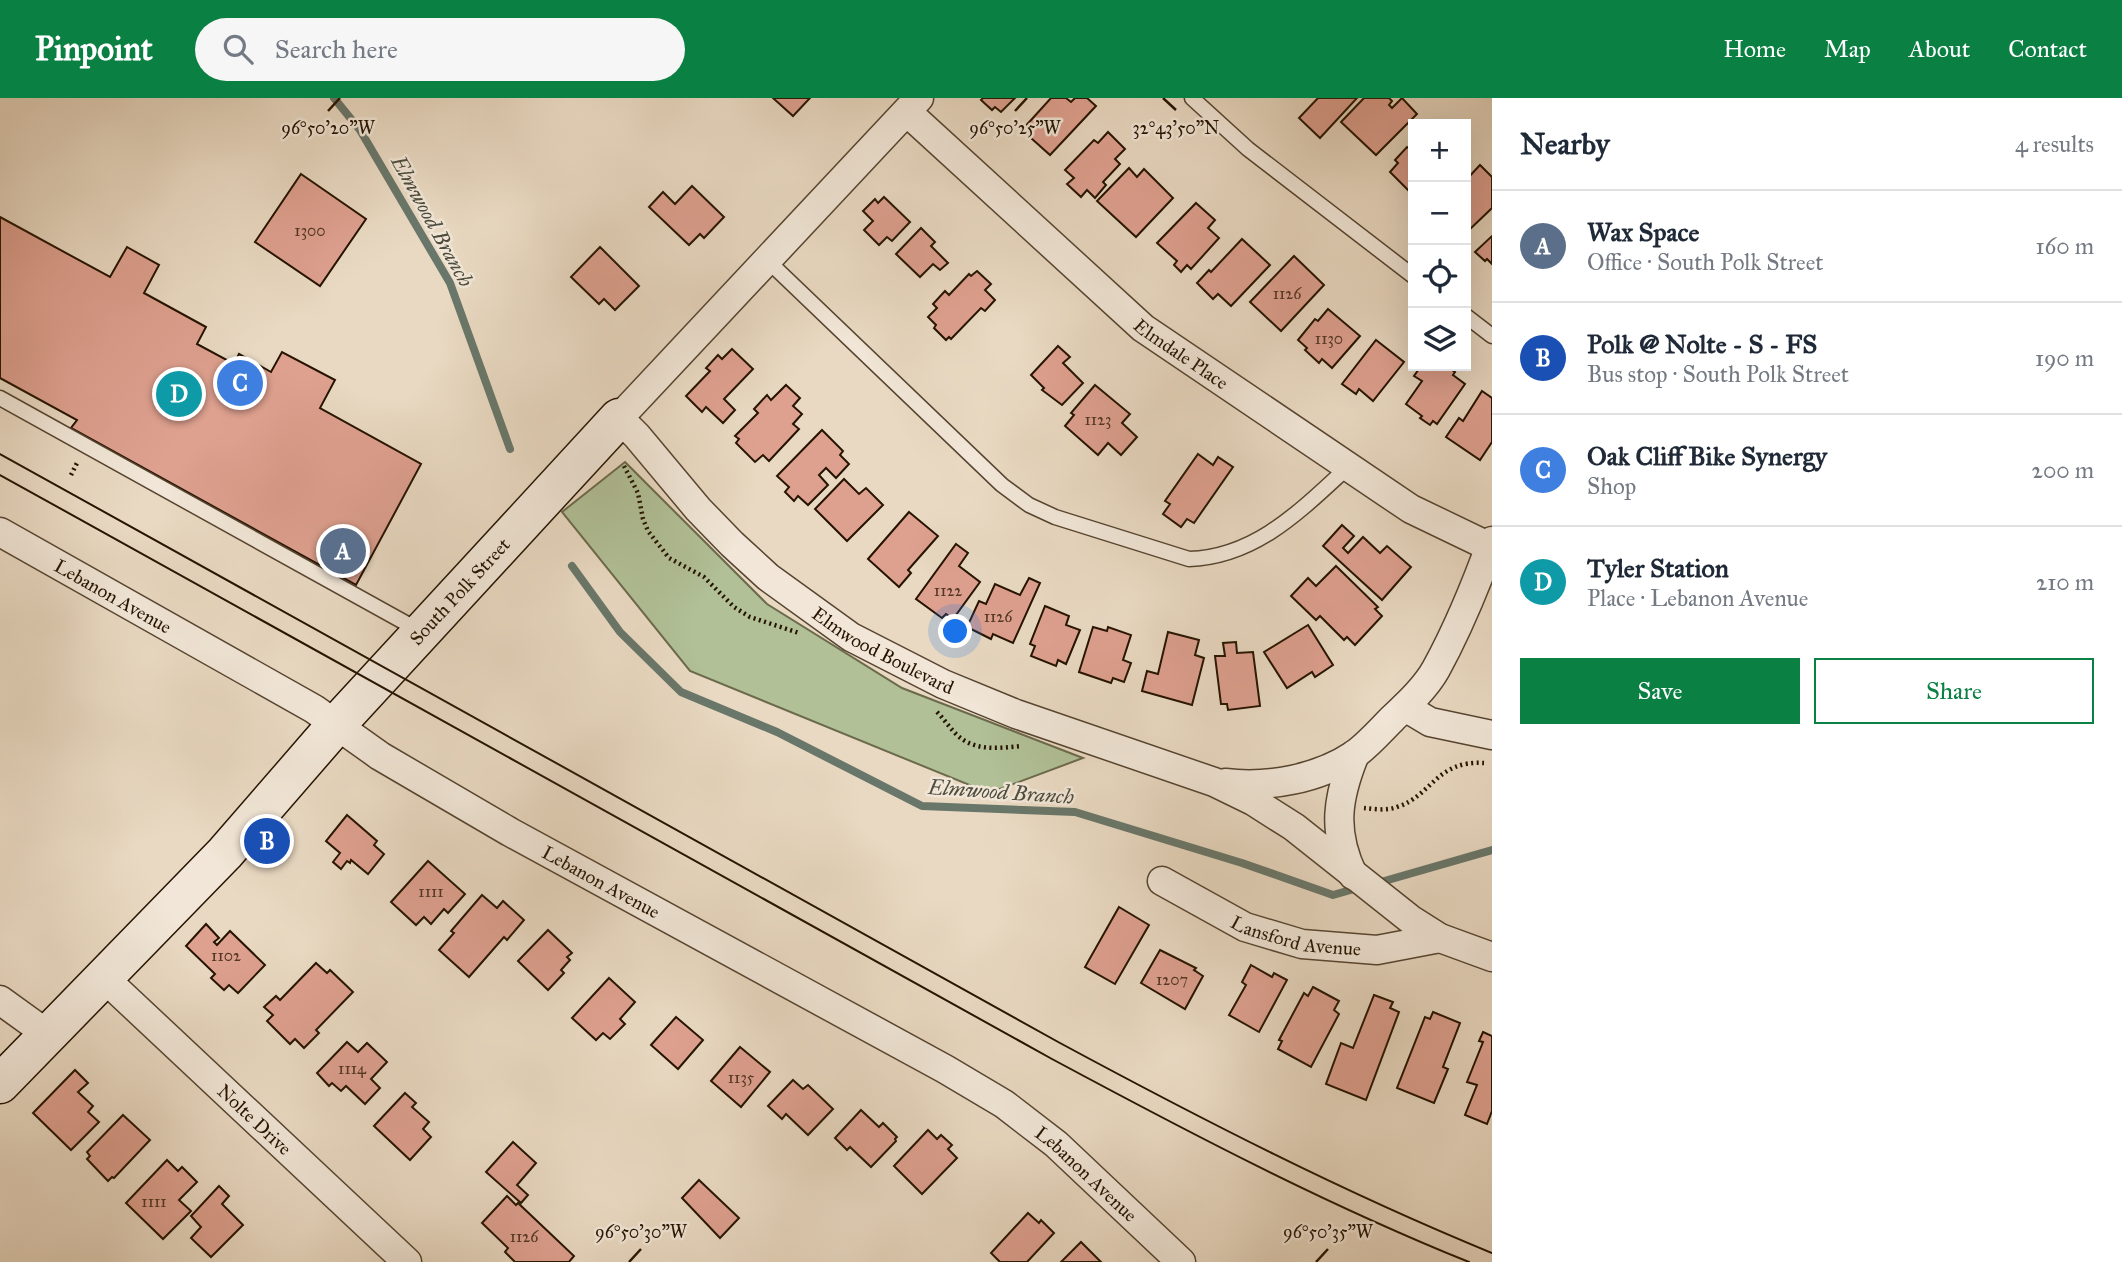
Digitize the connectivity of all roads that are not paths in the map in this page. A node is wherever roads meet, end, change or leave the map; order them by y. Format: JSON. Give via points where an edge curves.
{"nodes":[{"id":1,"x":1192,"y":98,"type":"edge"},
{"id":2,"x":913,"y":105,"type":"edge"},
{"id":3,"x":767,"y":260,"type":"junction"},
{"id":4,"x":1408,"y":272,"type":"edge"},
{"id":5,"x":1471,"y":320,"type":"edge"},
{"id":6,"x":1492,"y":336,"type":"edge"},
{"id":7,"x":0,"y":398,"type":"edge"},
{"id":8,"x":619,"y":418,"type":"junction"},
{"id":9,"x":1348,"y":467,"type":"junction"},
{"id":10,"x":7,"y":536,"type":"edge"},
{"id":11,"x":1491,"y":544,"type":"edge"},
{"id":12,"x":422,"y":632,"type":"junction"},
{"id":13,"x":1405,"y":707,"type":"junction"},
{"id":14,"x":336,"y":725,"type":"junction"},
{"id":15,"x":1492,"y":736,"type":"edge"},
{"id":16,"x":1355,"y":754,"type":"junction"},
{"id":17,"x":1214,"y":782,"type":"junction"},
{"id":18,"x":1355,"y":877,"type":"junction"},
{"id":19,"x":1162,"y":881,"type":"dead end"},
{"id":20,"x":1440,"y":938,"type":"junction"},
{"id":21,"x":1492,"y":957,"type":"edge"},
{"id":22,"x":103,"y":977,"type":"junction"},
{"id":23,"x":0,"y":1000,"type":"edge"},
{"id":24,"x":47,"y":1034,"type":"junction"},
{"id":25,"x":0,"y":1084,"type":"edge"},
{"id":26,"x":407,"y":1262,"type":"edge"},
{"id":27,"x":1181,"y":1262,"type":"edge"}],
"edges":[{"from":1,"to":4,"type":"lane","via":[[1248,149]]},
{"from":2,"to":3,"type":"street","name":"South Polk Street"},
{"from":2,"to":9,"type":"street","name":"Elmdale Place","via":[[1143,328]]},
{"from":3,"to":8,"type":"street","name":"South Polk Street"},
{"from":3,"to":9,"type":"lane","via":[[1002,485],[1055,517],[1189,559],[1209,558],[1264,538]]},
{"from":5,"to":6,"type":"lane"},
{"from":7,"to":12,"type":"lane"},
{"from":8,"to":12,"type":"street","name":"South Polk Street"},
{"from":8,"to":17,"type":"street","name":"Elmwood Boulevard","via":[[732,544],[851,637],[943,684],[1016,714]]},
{"from":9,"to":11,"type":"street","name":"Elmdale Place","via":[[1410,509]]},
{"from":10,"to":14,"type":"street","name":"Lebanon Avenue"},
{"from":11,"to":13,"type":"street","via":[[1434,672]]},
{"from":12,"to":14,"type":"street","name":"South Polk Street"},
{"from":13,"to":15,"type":"street","via":[[1430,722]]},
{"from":13,"to":16,"type":"street"},
{"from":14,"to":22,"type":"street","name":"South Polk Street","via":[[225,853]]},
{"from":14,"to":27,"type":"street","name":"Lebanon Avenue","via":[[510,832],[1004,1104],[1056,1144]]},
{"from":16,"to":17,"type":"street","name":"Elmwood Boulevard","via":[[1283,781]]},
{"from":16,"to":18,"type":"street","via":[[1338,825]]},
{"from":17,"to":18,"type":"street","name":"Elmwood Boulevard","via":[[1283,820]]},
{"from":18,"to":20,"type":"street"},
{"from":19,"to":20,"type":"street","name":"Lansford Avenue","via":[[1245,927],[1303,944],[1377,950]]},
{"from":20,"to":21,"type":"street"},
{"from":22,"to":24,"type":"street","name":"South Polk Street"},
{"from":22,"to":26,"type":"street","name":"Nolte Drive"},
{"from":23,"to":24,"type":"street"},
{"from":24,"to":25,"type":"street","name":"South Polk Street"}]}
